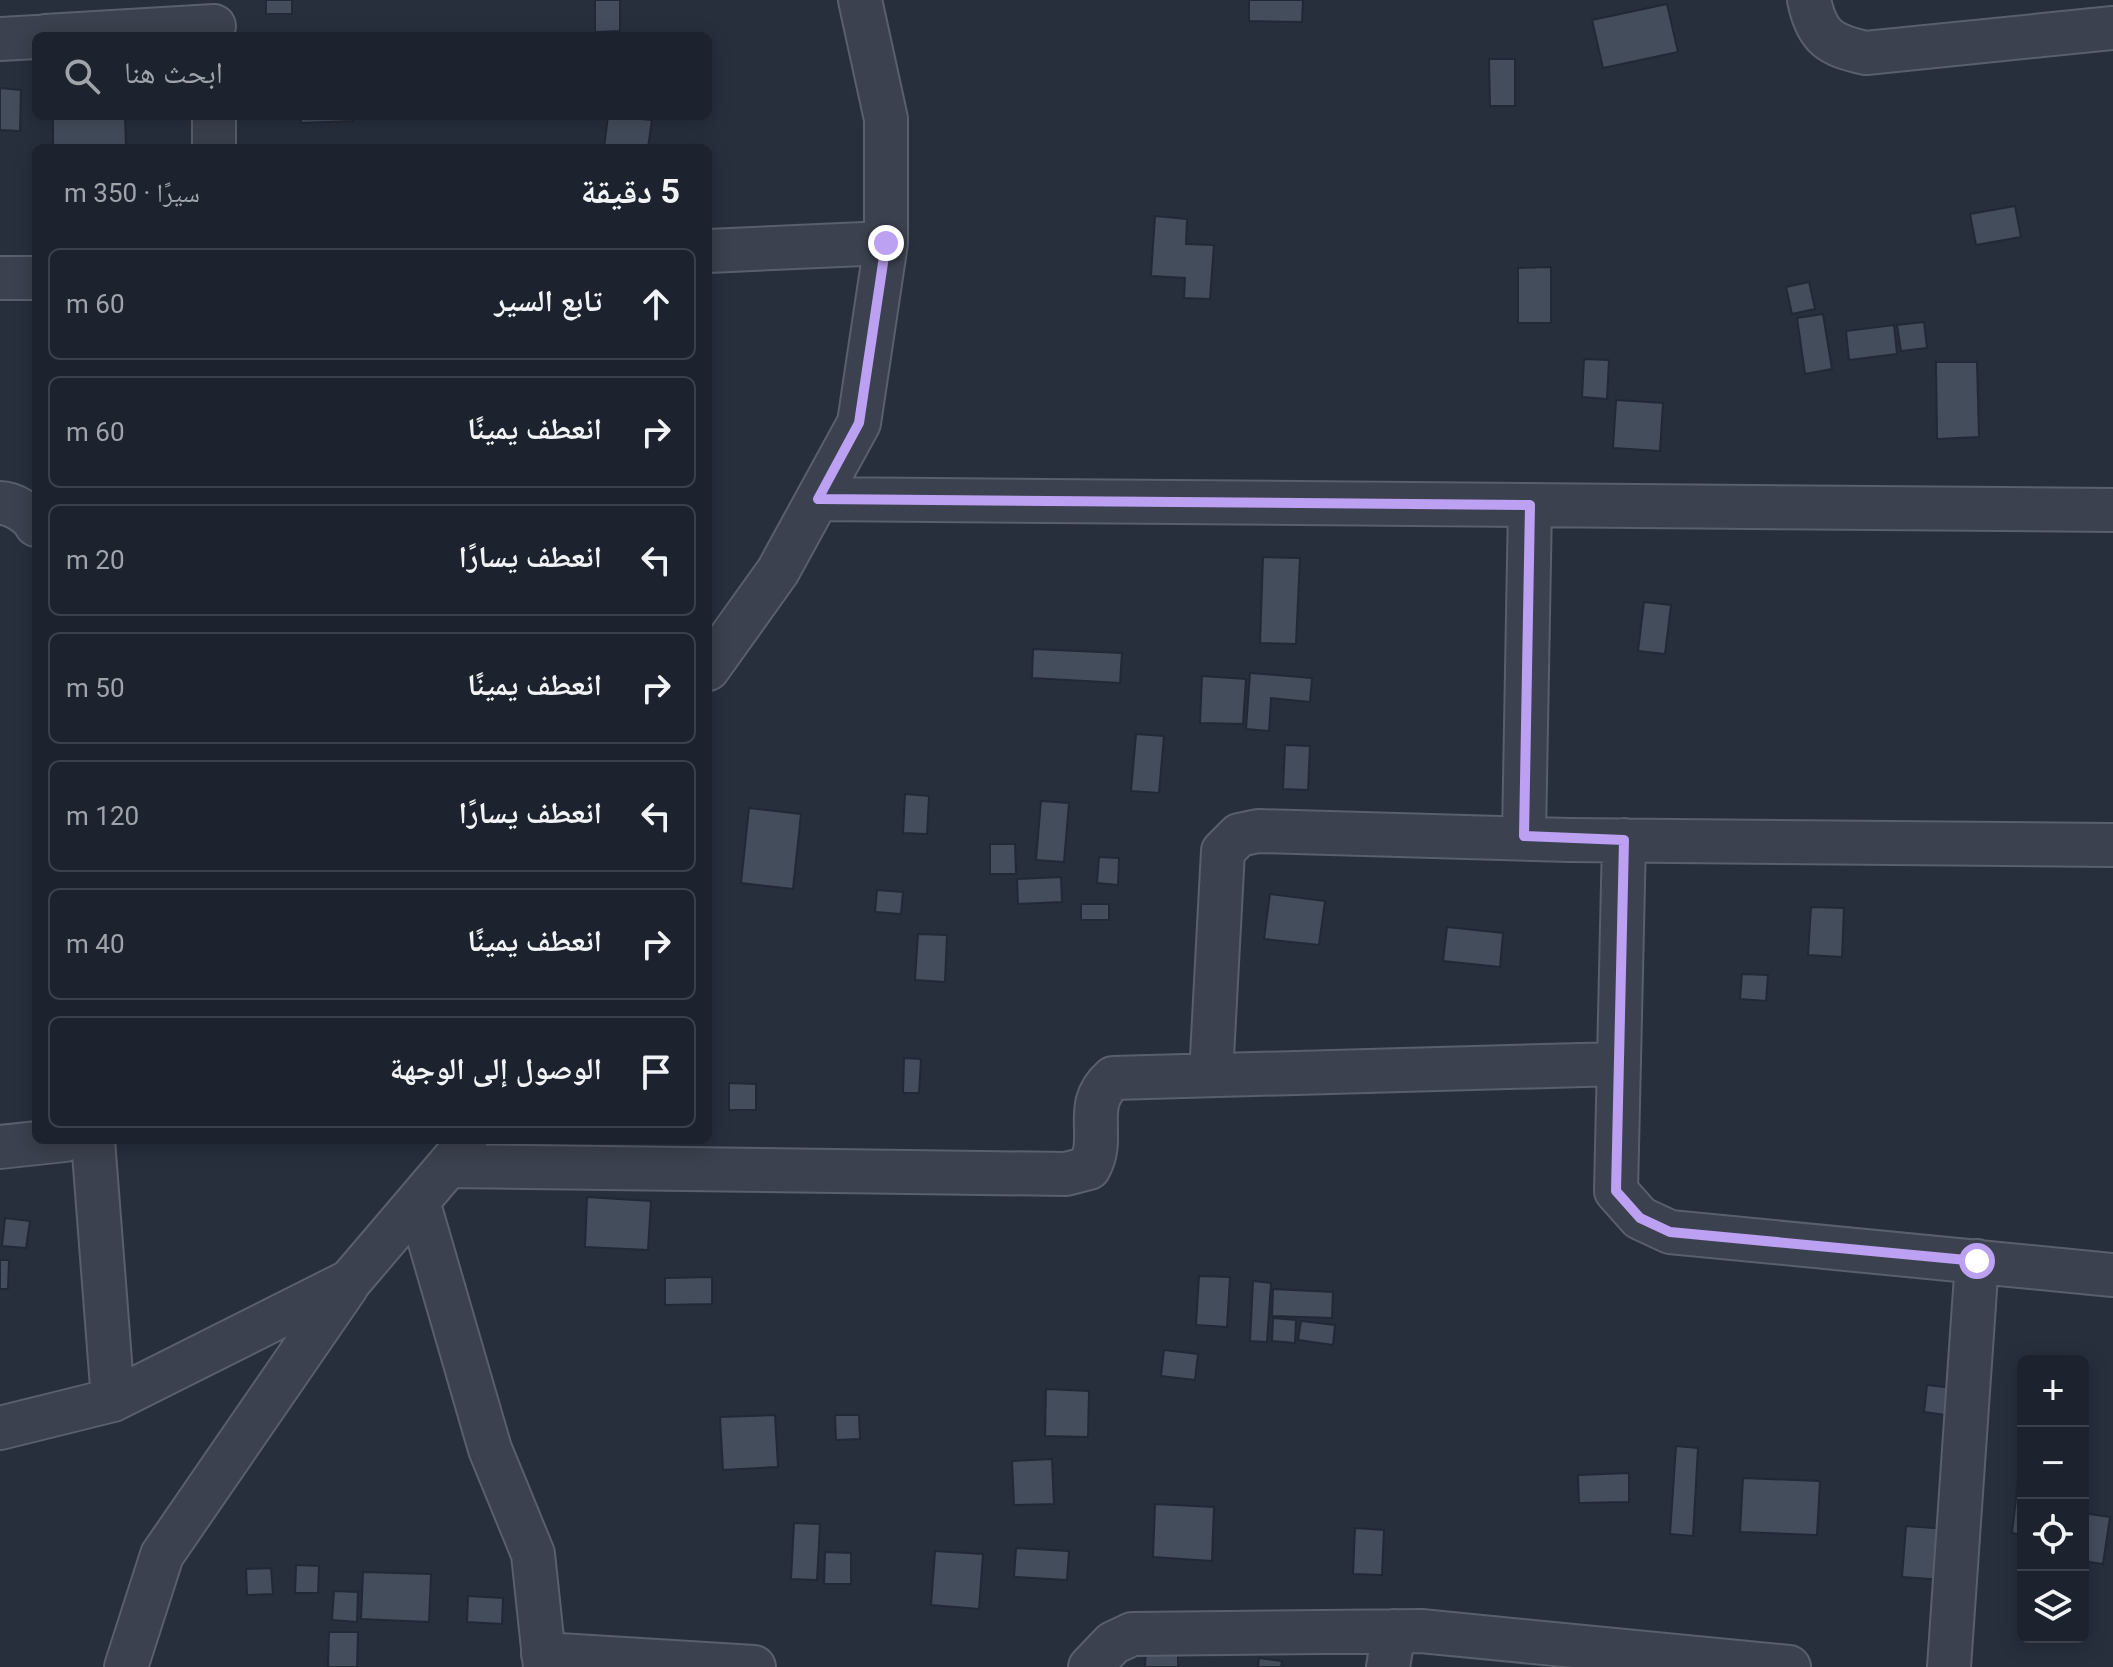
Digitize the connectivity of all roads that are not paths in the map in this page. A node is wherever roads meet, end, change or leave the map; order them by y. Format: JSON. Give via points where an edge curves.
{"nodes":[{"id":1,"x":860,"y":0,"type":"edge"},
{"id":2,"x":1809,"y":0,"type":"edge"},
{"id":3,"x":214,"y":21,"type":"edge"},
{"id":4,"x":2113,"y":28,"type":"edge"},
{"id":5,"x":90,"y":32,"type":"edge"},
{"id":6,"x":32,"y":37,"type":"edge"},
{"id":7,"x":0,"y":39,"type":"edge"},
{"id":8,"x":214,"y":120,"type":"edge"},
{"id":9,"x":214,"y":144,"type":"edge"},
{"id":10,"x":886,"y":243,"type":"junction"},
{"id":11,"x":712,"y":251,"type":"edge"},
{"id":12,"x":0,"y":278,"type":"edge"},
{"id":13,"x":32,"y":278,"type":"edge"},
{"id":14,"x":818,"y":499,"type":"junction"},
{"id":15,"x":0,"y":503,"type":"edge"},
{"id":16,"x":1530,"y":505,"type":"junction"},
{"id":17,"x":2113,"y":510,"type":"edge"},
{"id":18,"x":32,"y":517,"type":"edge"},
{"id":19,"x":712,"y":663,"type":"edge"},
{"id":20,"x":1524,"y":836,"type":"junction"},
{"id":21,"x":1624,"y":840,"type":"junction"},
{"id":22,"x":2113,"y":845,"type":"edge"},
{"id":23,"x":1619,"y":1064,"type":"junction"},
{"id":24,"x":1211,"y":1075,"type":"junction"},
{"id":25,"x":32,"y":1144,"type":"edge"},
{"id":26,"x":93,"y":1144,"type":"edge"},
{"id":27,"x":0,"y":1147,"type":"edge"},
{"id":28,"x":459,"y":1153,"type":"edge"},
{"id":29,"x":418,"y":1201,"type":"junction"},
{"id":30,"x":1977,"y":1261,"type":"junction"},
{"id":31,"x":2113,"y":1275,"type":"edge"},
{"id":32,"x":350,"y":1281,"type":"junction"},
{"id":33,"x":113,"y":1400,"type":"junction"},
{"id":34,"x":0,"y":1428,"type":"edge"},
{"id":35,"x":1391,"y":1649,"type":"edge"},
{"id":36,"x":544,"y":1661,"type":"edge"},
{"id":37,"x":126,"y":1667,"type":"edge"},
{"id":38,"x":754,"y":1667,"type":"edge"},
{"id":39,"x":1090,"y":1667,"type":"edge"},
{"id":40,"x":1789,"y":1667,"type":"edge"},
{"id":41,"x":1949,"y":1667,"type":"edge"}],
"edges":[{"from":1,"to":10,"type":"street","via":[[886,119]]},
{"from":2,"to":4,"type":"street","via":[[1814,25],[1837,47],[1866,53]]},
{"from":3,"to":5,"type":"street"},
{"from":6,"to":7,"type":"street"},
{"from":8,"to":9,"type":"street"},
{"from":10,"to":11,"type":"street"},
{"from":10,"to":14,"type":"street","via":[[859,423]]},
{"from":12,"to":13,"type":"street"},
{"from":14,"to":16,"type":"street"},
{"from":14,"to":19,"type":"street","via":[[778,571]]},
{"from":15,"to":18,"type":"street"},
{"from":16,"to":17,"type":"street"},
{"from":16,"to":20,"type":"street"},
{"from":20,"to":21,"type":"street"},
{"from":20,"to":24,"type":"street","via":[[1258,831],[1239,835],[1223,851]]},
{"from":21,"to":22,"type":"street"},
{"from":21,"to":23,"type":"street"},
{"from":23,"to":24,"type":"street"},
{"from":23,"to":30,"type":"street","via":[[1616,1191],[1640,1218],[1670,1232]]},
{"from":24,"to":28,"type":"street","via":[[1113,1078],[1095,1103],[1096,1155],[1089,1168],[1066,1174]]},
{"from":25,"to":27,"type":"street"},
{"from":26,"to":33,"type":"street"},
{"from":28,"to":29,"type":"street"},
{"from":29,"to":32,"type":"street"},
{"from":29,"to":36,"type":"street","via":[[490,1449],[533,1554]]},
{"from":30,"to":31,"type":"street"},
{"from":30,"to":41,"type":"street"},
{"from":32,"to":33,"type":"street"},
{"from":32,"to":37,"type":"street","via":[[162,1555]]},
{"from":33,"to":34,"type":"street"},
{"from":35,"to":39,"type":"street","via":[[1132,1634],[1113,1643]]},
{"from":35,"to":40,"type":"street","via":[[1421,1631]]},
{"from":36,"to":38,"type":"street"}]}
